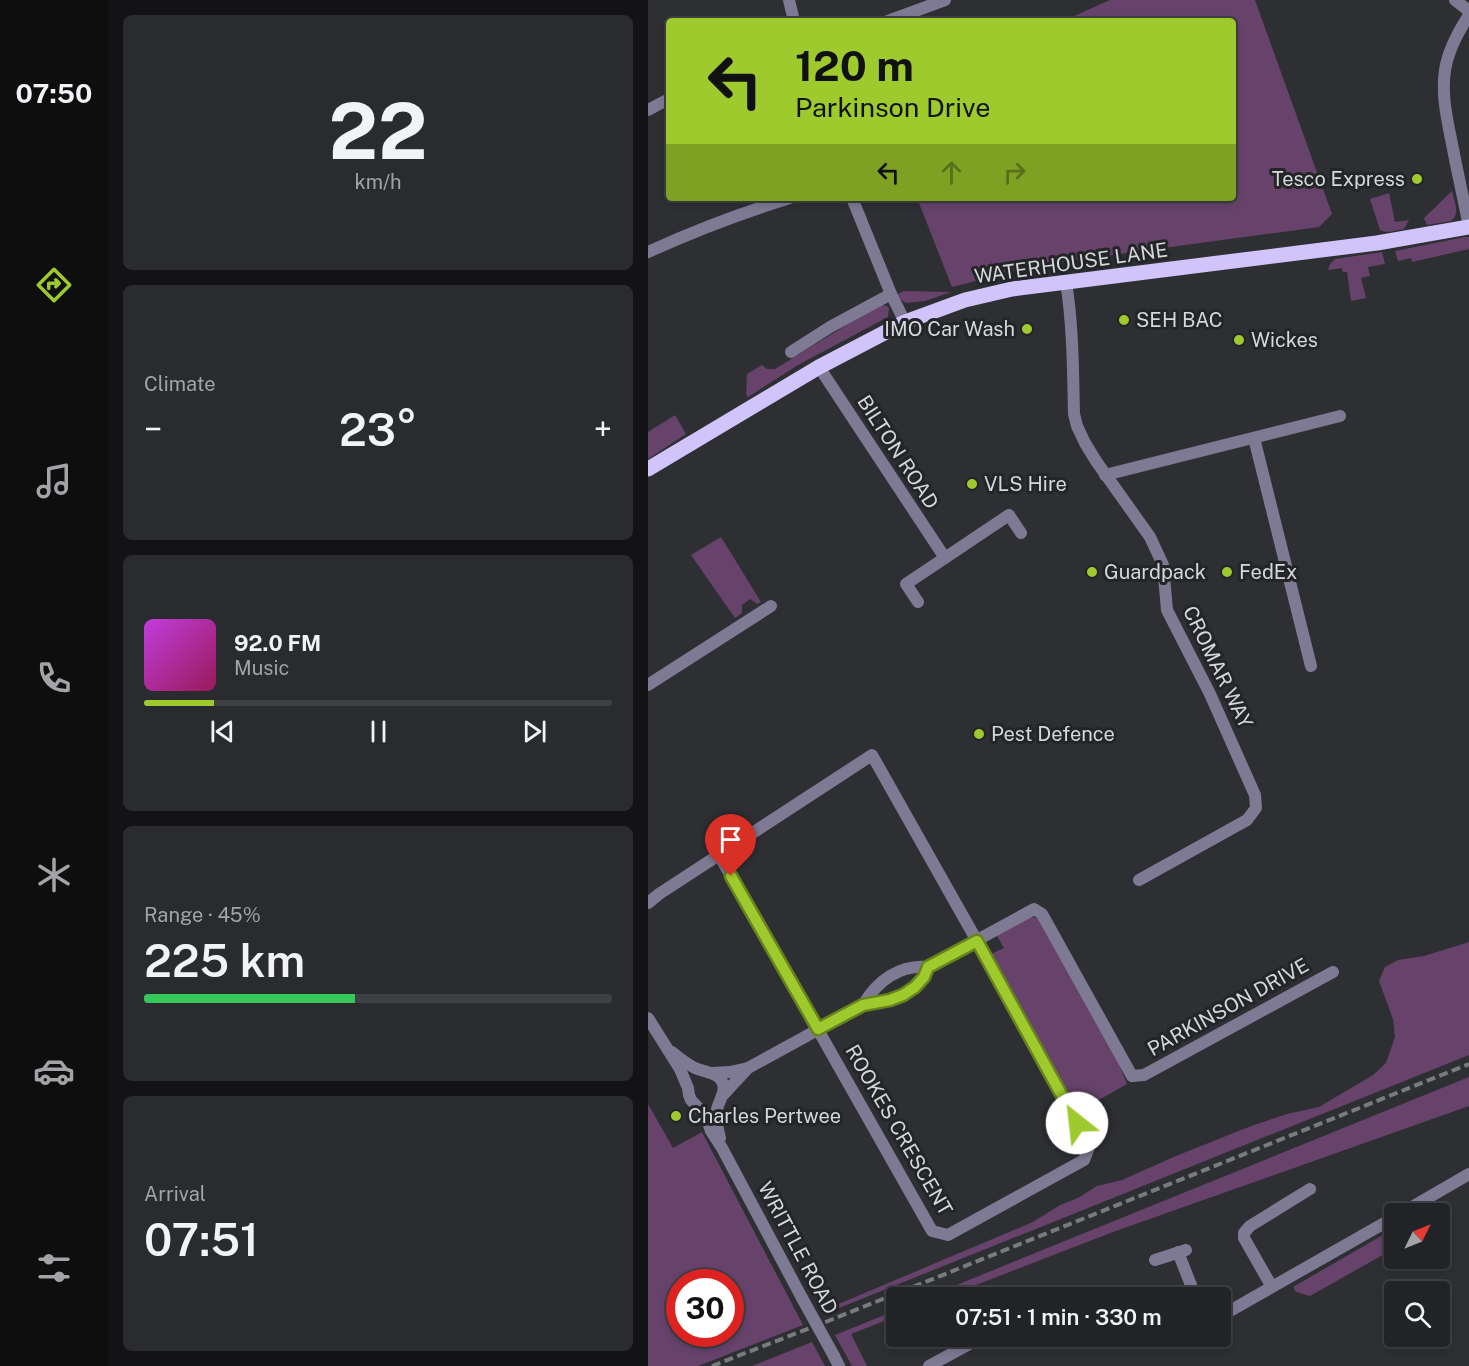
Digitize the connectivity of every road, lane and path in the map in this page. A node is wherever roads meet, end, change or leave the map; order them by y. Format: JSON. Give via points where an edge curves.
{"nodes":[{"id":1,"x":789,"y":0,"type":"edge"},
{"id":2,"x":945,"y":0,"type":"edge"},
{"id":3,"x":1455,"y":0,"type":"edge"},
{"id":4,"x":1469,"y":13,"type":"edge"},
{"id":5,"x":793,"y":18,"type":"edge"},
{"id":6,"x":896,"y":18,"type":"edge"},
{"id":7,"x":666,"y":101,"type":"edge"},
{"id":8,"x":648,"y":110,"type":"edge"},
{"id":9,"x":781,"y":201,"type":"edge"},
{"id":10,"x":853,"y":201,"type":"edge"},
{"id":11,"x":1469,"y":227,"type":"edge"},
{"id":12,"x":648,"y":252,"type":"edge"},
{"id":13,"x":1066,"y":282,"type":"junction"},
{"id":14,"x":891,"y":294,"type":"junction"},
{"id":15,"x":905,"y":322,"type":"junction"},
{"id":16,"x":791,"y":352,"type":"dead end"},
{"id":17,"x":819,"y":367,"type":"junction"},
{"id":18,"x":1340,"y":416,"type":"dead end"},
{"id":19,"x":1254,"y":438,"type":"junction"},
{"id":20,"x":648,"y":470,"type":"edge"},
{"id":21,"x":1105,"y":475,"type":"junction"},
{"id":22,"x":1021,"y":533,"type":"dead end"},
{"id":23,"x":945,"y":558,"type":"junction"},
{"id":24,"x":918,"y":602,"type":"dead end"},
{"id":25,"x":771,"y":606,"type":"dead end"},
{"id":26,"x":1311,"y":666,"type":"dead end"},
{"id":27,"x":648,"y":685,"type":"edge"},
{"id":28,"x":720,"y":855,"type":"junction"},
{"id":29,"x":1139,"y":880,"type":"dead end"},
{"id":30,"x":651,"y":901,"type":"edge"},
{"id":31,"x":977,"y":941,"type":"junction"},
{"id":32,"x":928,"y":967,"type":"junction"},
{"id":33,"x":1333,"y":972,"type":"dead end"},
{"id":34,"x":863,"y":1005,"type":"junction"},
{"id":35,"x":648,"y":1018,"type":"edge"},
{"id":36,"x":818,"y":1029,"type":"junction"},
{"id":37,"x":666,"y":1048,"type":"junction"},
{"id":38,"x":748,"y":1068,"type":"junction"},
{"id":39,"x":709,"y":1073,"type":"junction"},
{"id":40,"x":688,"y":1088,"type":"junction"},
{"id":41,"x":722,"y":1098,"type":"junction"},
{"id":42,"x":696,"y":1105,"type":"junction"},
{"id":43,"x":723,"y":1148,"type":"junction"},
{"id":44,"x":1469,"y":1174,"type":"edge"},
{"id":45,"x":1310,"y":1190,"type":"dead end"},
{"id":46,"x":1419,"y":1203,"type":"edge"},
{"id":47,"x":1384,"y":1223,"type":"edge"},
{"id":48,"x":1155,"y":1260,"type":"dead end"},
{"id":49,"x":1193,"y":1287,"type":"edge"},
{"id":50,"x":1272,"y":1287,"type":"junction"},
{"id":51,"x":1231,"y":1310,"type":"edge"},
{"id":52,"x":964,"y":1347,"type":"edge"},
{"id":53,"x":837,"y":1361,"type":"edge"},
{"id":54,"x":929,"y":1366,"type":"edge"}],
"edges":[{"from":1,"to":5,"type":"street"},
{"from":2,"to":6,"type":"street"},
{"from":3,"to":4,"type":"street"},
{"from":4,"to":11,"type":"street","via":[[1452,45],[1443,87]]},
{"from":7,"to":8,"type":"street"},
{"from":9,"to":12,"type":"street"},
{"from":10,"to":14,"type":"street"},
{"from":11,"to":13,"type":"main road","name":"WATERHOUSE LANE","via":[[1344,248]]},
{"from":13,"to":15,"type":"main road","name":"WATERHOUSE LANE","via":[[965,300]]},
{"from":13,"to":21,"type":"street","name":"CROMAR WAY","via":[[1074,414],[1085,443]]},
{"from":14,"to":15,"type":"street"},
{"from":14,"to":16,"type":"street"},
{"from":15,"to":17,"type":"main road","name":"WATERHOUSE LANE"},
{"from":17,"to":20,"type":"main road","name":"WATERHOUSE LANE"},
{"from":17,"to":23,"type":"street","name":"BILTON ROAD"},
{"from":18,"to":19,"type":"street"},
{"from":19,"to":21,"type":"street"},
{"from":19,"to":26,"type":"street"},
{"from":21,"to":29,"type":"street","name":"CROMAR WAY","via":[[1150,537],[1163,565],[1167,610],[1255,795],[1256,808],[1247,820]]},
{"from":22,"to":23,"type":"street","via":[[1009,516]]},
{"from":23,"to":24,"type":"street","via":[[906,584]]},
{"from":25,"to":27,"type":"street"},
{"from":28,"to":30,"type":"street"},
{"from":28,"to":31,"type":"street","name":"ROOKES CRESCENT","via":[[872,754]]},
{"from":28,"to":36,"type":"street","name":"ROOKES CRESCENT"},
{"from":31,"to":32,"type":"street","name":"PARKINSON DRIVE"},
{"from":31,"to":33,"type":"street","name":"PARKINSON DRIVE","via":[[1034,909],[1042,914],[1132,1076],[1144,1075]]},
{"from":31,"to":36,"type":"street","name":"ROOKES CRESCENT","via":[[1089,1147],[1084,1160],[1063,1172],[948,1235],[932,1231]]},
{"from":32,"to":34,"type":"street","name":"PARKINSON DRIVE","via":[[924,977],[903,995]]},
{"from":32,"to":34,"type":"street","name":"PARKINSON DRIVE","via":[[905,969],[880,982]]},
{"from":34,"to":36,"type":"street","name":"PARKINSON DRIVE"},
{"from":35,"to":37,"type":"street","name":"WRITTLE ROAD"},
{"from":36,"to":38,"type":"street","name":"PARKINSON DRIVE"},
{"from":37,"to":39,"type":"street","name":"WRITTLE ROAD"},
{"from":37,"to":40,"type":"street","name":"WRITTLE ROAD"},
{"from":38,"to":39,"type":"street","name":"PARKINSON DRIVE"},
{"from":38,"to":41,"type":"street","name":"PARKINSON DRIVE"},
{"from":39,"to":40,"type":"street","via":[[694,1077]]},
{"from":39,"to":41,"type":"street","via":[[722,1081]]},
{"from":40,"to":42,"type":"street","name":"WRITTLE ROAD"},
{"from":41,"to":42,"type":"street","via":[[708,1108]]},
{"from":41,"to":43,"type":"street","name":"WRITTLE ROAD","via":[[716,1114]]},
{"from":42,"to":43,"type":"street","name":"WRITTLE ROAD"},
{"from":43,"to":53,"type":"street","name":"WRITTLE ROAD","bridge":true},
{"from":44,"to":46,"type":"street"},
{"from":45,"to":50,"type":"street","via":[[1244,1233]]},
{"from":47,"to":50,"type":"street"},
{"from":48,"to":49,"type":"street","via":[[1182,1251]]},
{"from":50,"to":51,"type":"street"},
{"from":52,"to":54,"type":"street"}]}
